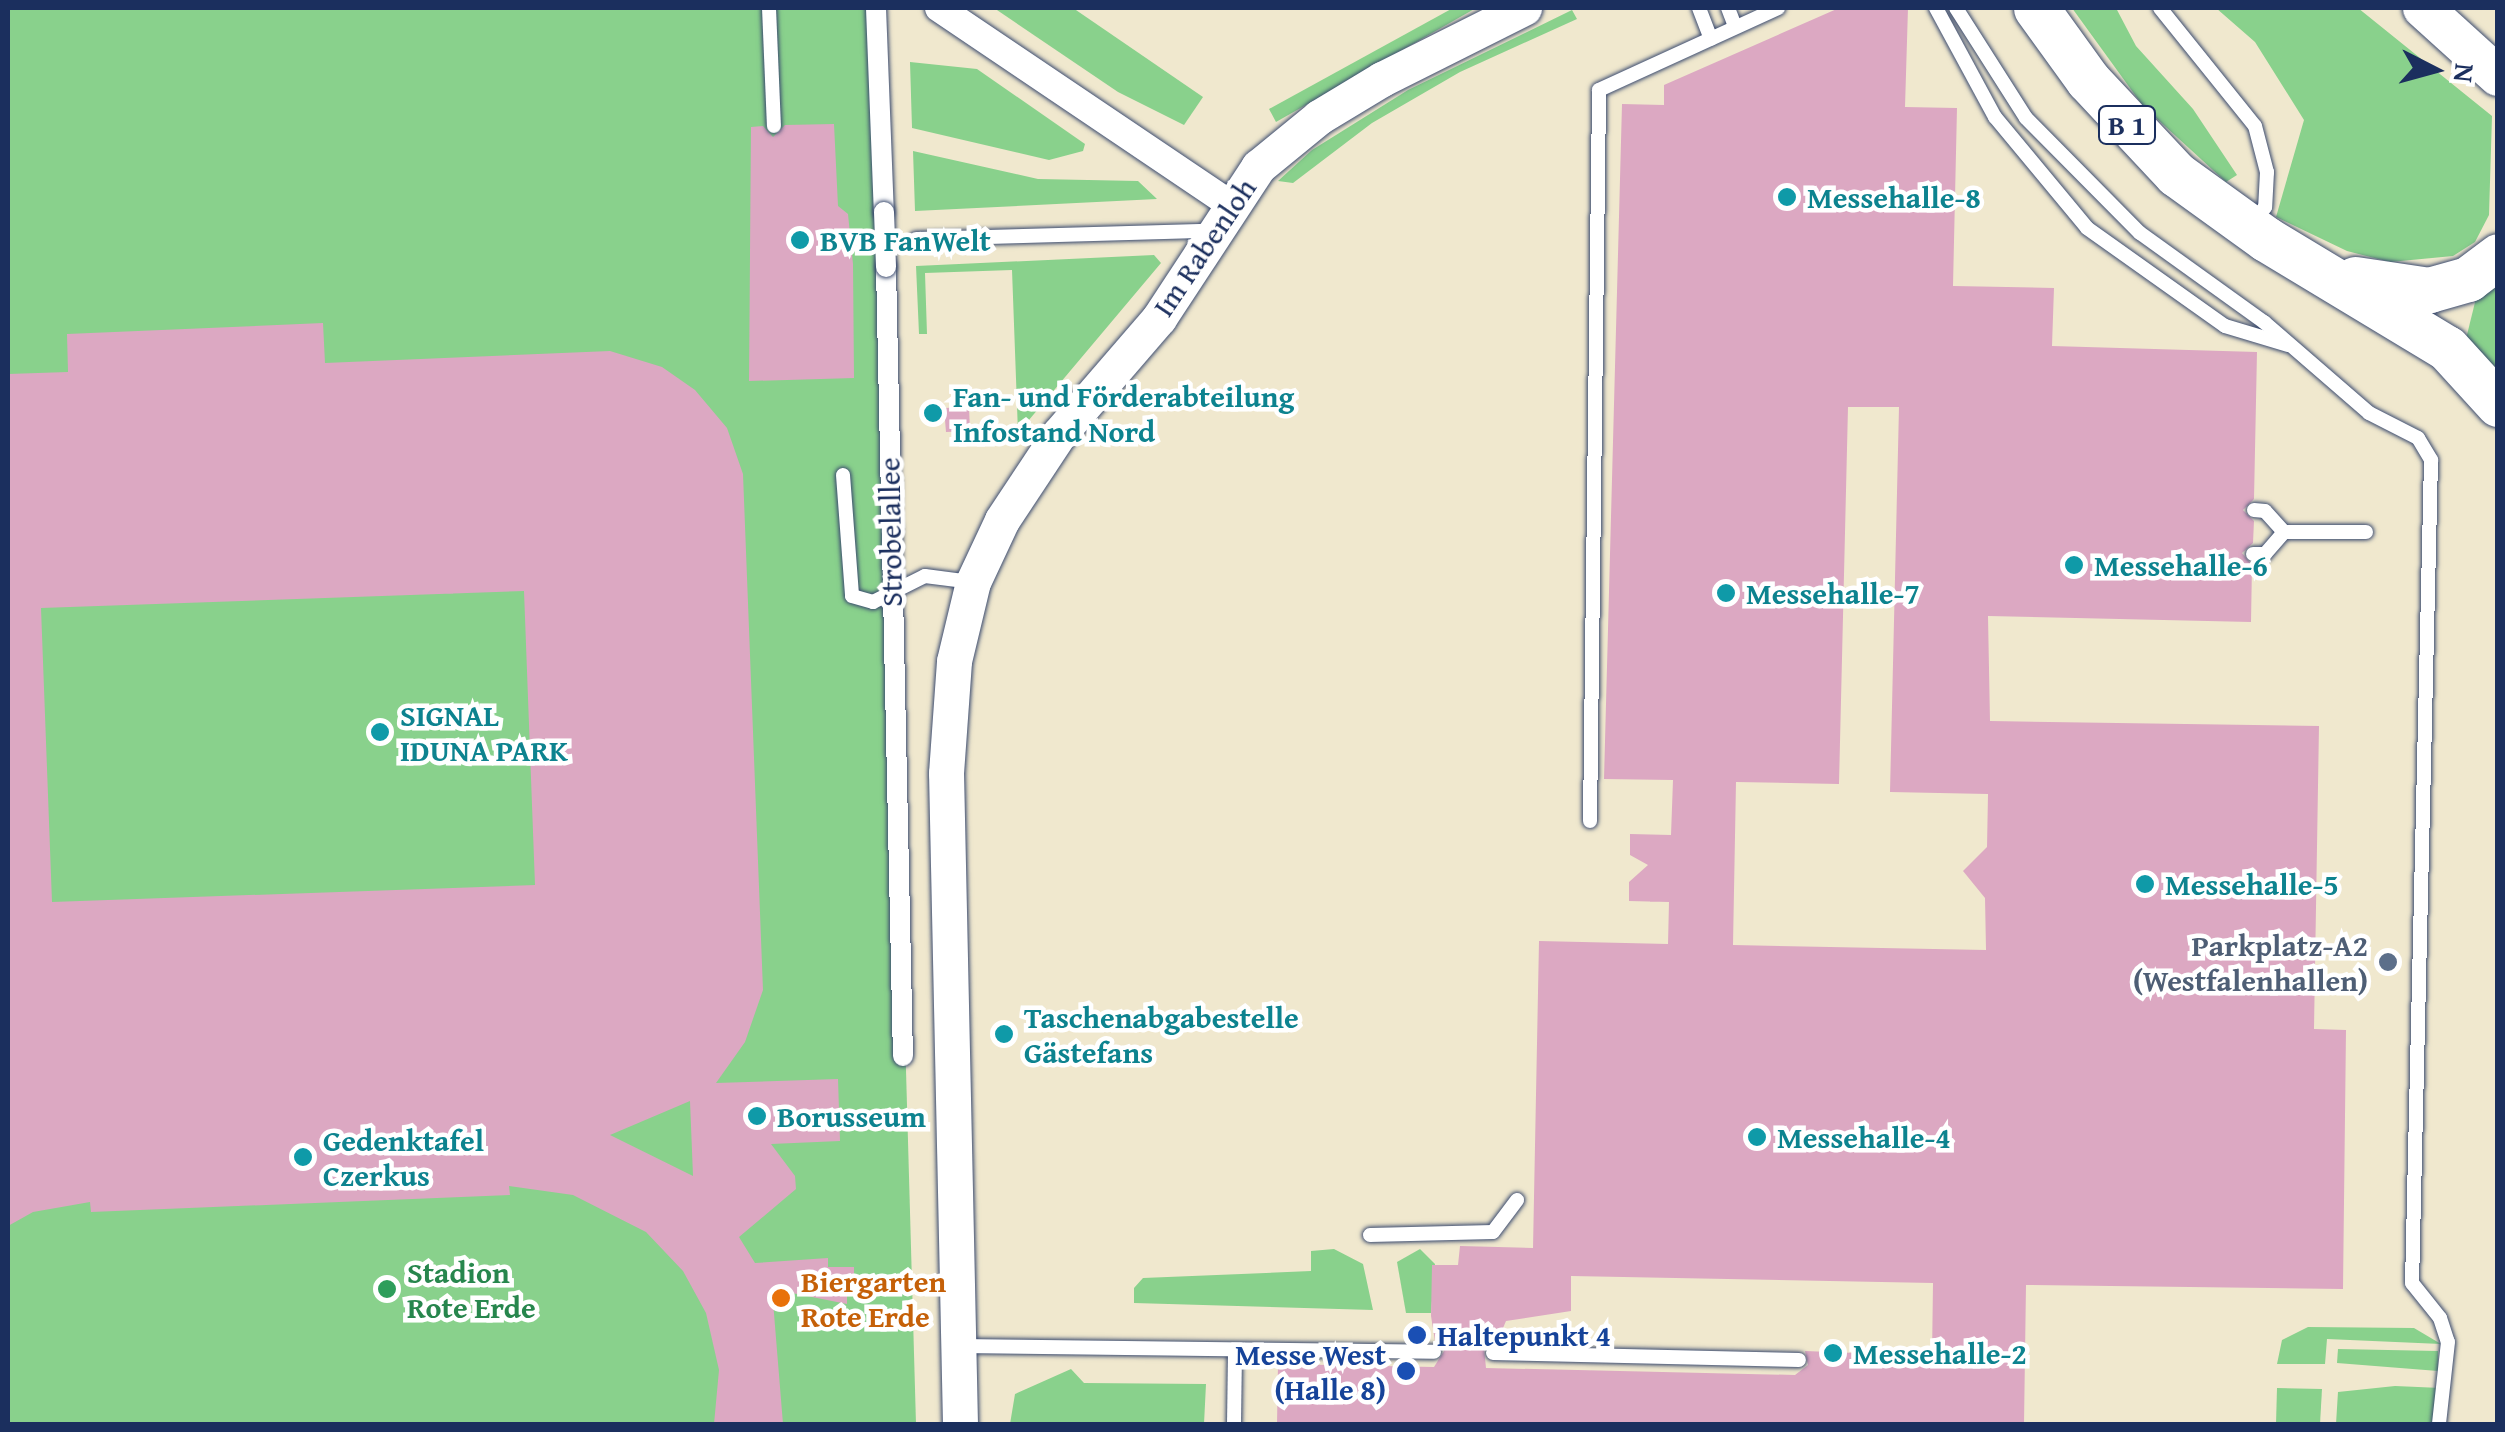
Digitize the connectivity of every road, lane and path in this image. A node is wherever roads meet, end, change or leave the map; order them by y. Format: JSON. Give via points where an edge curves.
{"nodes":[{"id":1,"x":769,"y":8,"type":"edge"},
{"id":2,"x":876,"y":8,"type":"edge"},
{"id":3,"x":939,"y":8,"type":"edge"},
{"id":4,"x":1524,"y":8,"type":"edge"},
{"id":5,"x":1698,"y":8,"type":"edge"},
{"id":6,"x":1728,"y":8,"type":"edge"},
{"id":7,"x":1778,"y":8,"type":"edge"},
{"id":8,"x":1936,"y":8,"type":"edge"},
{"id":9,"x":1956,"y":8,"type":"edge"},
{"id":10,"x":2160,"y":8,"type":"edge"},
{"id":11,"x":2424,"y":8,"type":"edge"},
{"id":12,"x":2046,"y":14,"type":"edge"},
{"id":13,"x":1735,"y":26,"type":"junction"},
{"id":14,"x":1711,"y":38,"type":"junction"},
{"id":15,"x":2486,"y":66,"type":"edge"},
{"id":16,"x":774,"y":126,"type":"dead end"},
{"id":17,"x":1224,"y":218,"type":"junction"},
{"id":18,"x":2248,"y":228,"type":"junction"},
{"id":19,"x":916,"y":239,"type":"dead end"},
{"id":20,"x":2498,"y":256,"type":"edge"},
{"id":21,"x":2332,"y":275,"type":"junction"},
{"id":22,"x":2288,"y":345,"type":"junction"},
{"id":23,"x":2498,"y":404,"type":"edge"},
{"id":24,"x":843,"y":475,"type":"dead end"},
{"id":25,"x":2254,"y":510,"type":"dead end"},
{"id":26,"x":2284,"y":532,"type":"junction"},
{"id":27,"x":2366,"y":532,"type":"dead end"},
{"id":28,"x":2253,"y":554,"type":"dead end"},
{"id":29,"x":973,"y":582,"type":"junction"},
{"id":30,"x":891,"y":595,"type":"junction"},
{"id":31,"x":1590,"y":821,"type":"dead end"},
{"id":32,"x":903,"y":1056,"type":"dead end"},
{"id":33,"x":1517,"y":1200,"type":"dead end"},
{"id":34,"x":1370,"y":1235,"type":"dead end"},
{"id":35,"x":956,"y":1346,"type":"junction"},
{"id":36,"x":1235,"y":1351,"type":"junction"},
{"id":37,"x":1434,"y":1352,"type":"dead end"},
{"id":38,"x":1493,"y":1353,"type":"dead end"},
{"id":39,"x":1798,"y":1360,"type":"dead end"},
{"id":40,"x":960,"y":1424,"type":"edge"},
{"id":41,"x":1234,"y":1424,"type":"edge"},
{"id":42,"x":2439,"y":1424,"type":"edge"}],
"edges":[{"from":1,"to":16,"type":"lane"},
{"from":2,"to":30,"type":"street","name":"Strobelallee","bridge":true},
{"from":3,"to":17,"type":"street"},
{"from":4,"to":17,"type":"street","name":"Im Rabenloh","via":[[1319,117],[1258,167]]},
{"from":5,"to":14,"type":"lane"},
{"from":6,"to":13,"type":"lane"},
{"from":7,"to":13,"type":"lane"},
{"from":8,"to":22,"type":"lane","via":[[1994,116],[2088,228],[2225,326]]},
{"from":9,"to":22,"type":"lane","via":[[2026,118],[2051,144],[2140,233]]},
{"from":10,"to":18,"type":"lane","via":[[2233,92],[2263,146],[2264,207]]},
{"from":11,"to":15,"type":"main road"},
{"from":12,"to":18,"type":"main road","number":"B 1","via":[[2133,132]]},
{"from":13,"to":14,"type":"lane"},
{"from":14,"to":31,"type":"lane","via":[[1600,90]]},
{"from":17,"to":19,"type":"lane"},
{"from":17,"to":29,"type":"street","name":"Im Rabenloh","via":[[1159,318],[1059,434],[1002,520]]},
{"from":18,"to":21,"type":"main road","number":"B 1"},
{"from":20,"to":21,"type":"main road","number":"B 1","via":[[2468,279],[2429,290]]},
{"from":21,"to":23,"type":"main road","number":"B 1","via":[[2448,348]]},
{"from":22,"to":42,"type":"lane","via":[[2368,413],[2418,438],[2431,460],[2412,1284],[2440,1318],[2448,1342]]},
{"from":24,"to":30,"type":"lane","via":[[852,596],[873,602]]},
{"from":25,"to":26,"type":"lane","via":[[2265,511]]},
{"from":26,"to":27,"type":"lane"},
{"from":26,"to":28,"type":"lane","via":[[2265,554]]},
{"from":29,"to":30,"type":"lane","via":[[926,576]]},
{"from":29,"to":35,"type":"street","via":[[954,661],[946,774]]},
{"from":30,"to":32,"type":"street","name":"Strobelallee"},
{"from":33,"to":34,"type":"lane","via":[[1493,1232]]},
{"from":35,"to":36,"type":"lane"},
{"from":35,"to":40,"type":"street"},
{"from":36,"to":37,"type":"lane"},
{"from":36,"to":41,"type":"lane"},
{"from":38,"to":39,"type":"lane"}]}
